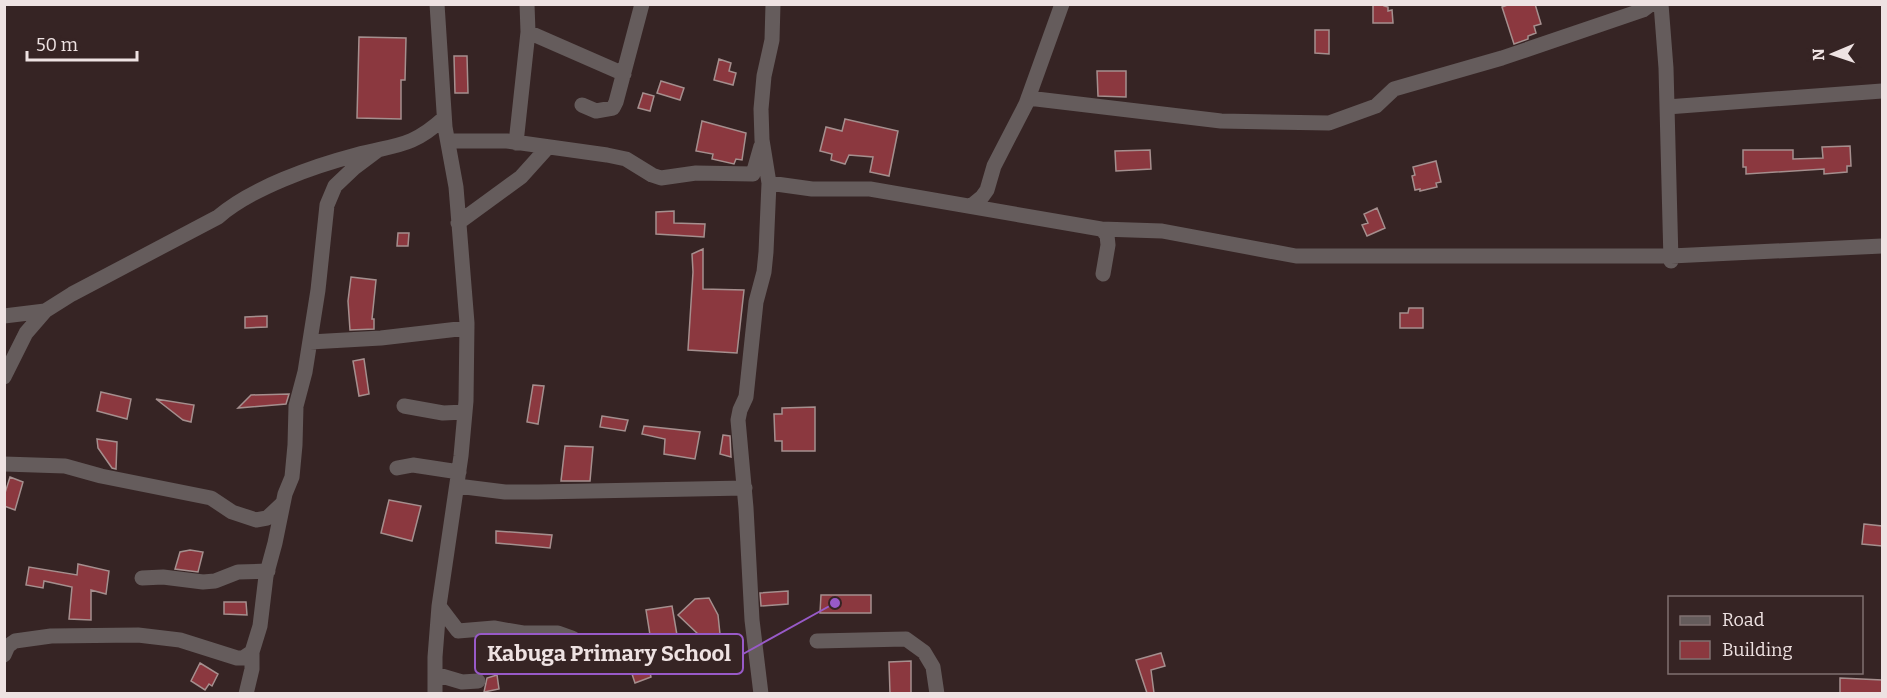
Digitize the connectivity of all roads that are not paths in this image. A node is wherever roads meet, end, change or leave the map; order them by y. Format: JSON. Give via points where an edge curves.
{"nodes":[{"id":1,"x":437,"y":4,"type":"edge"},
{"id":2,"x":527,"y":4,"type":"edge"},
{"id":3,"x":642,"y":4,"type":"edge"},
{"id":4,"x":773,"y":4,"type":"edge"},
{"id":5,"x":1062,"y":4,"type":"edge"},
{"id":6,"x":1651,"y":4,"type":"edge"},
{"id":7,"x":1661,"y":4,"type":"edge"},
{"id":8,"x":528,"y":32,"type":"junction"},
{"id":9,"x":624,"y":74,"type":"junction"},
{"id":10,"x":1882,"y":91,"type":"edge"},
{"id":11,"x":1028,"y":98,"type":"junction"},
{"id":12,"x":582,"y":105,"type":"dead end"},
{"id":13,"x":1667,"y":107,"type":"junction"},
{"id":14,"x":444,"y":118,"type":"junction"},
{"id":15,"x":762,"y":140,"type":"junction"},
{"id":16,"x":447,"y":141,"type":"junction"},
{"id":17,"x":516,"y":143,"type":"junction"},
{"id":18,"x":548,"y":147,"type":"junction"},
{"id":19,"x":378,"y":150,"type":"junction"},
{"id":20,"x":769,"y":183,"type":"junction"},
{"id":21,"x":971,"y":206,"type":"junction"},
{"id":22,"x":458,"y":223,"type":"junction"},
{"id":23,"x":1101,"y":229,"type":"junction"},
{"id":24,"x":1882,"y":246,"type":"edge"},
{"id":25,"x":1671,"y":258,"type":"junction"},
{"id":26,"x":1103,"y":274,"type":"dead end"},
{"id":27,"x":45,"y":311,"type":"junction"},
{"id":28,"x":4,"y":316,"type":"edge"},
{"id":29,"x":467,"y":328,"type":"junction"},
{"id":30,"x":310,"y":342,"type":"junction"},
{"id":31,"x":4,"y":377,"type":"edge"},
{"id":32,"x":404,"y":406,"type":"dead end"},
{"id":33,"x":465,"y":412,"type":"junction"},
{"id":34,"x":4,"y":464,"type":"edge"},
{"id":35,"x":397,"y":468,"type":"dead end"},
{"id":36,"x":458,"y":479,"type":"junction"},
{"id":37,"x":745,"y":488,"type":"junction"},
{"id":38,"x":283,"y":503,"type":"junction"},
{"id":39,"x":268,"y":571,"type":"junction"},
{"id":40,"x":142,"y":578,"type":"dead end"},
{"id":41,"x":439,"y":606,"type":"junction"},
{"id":42,"x":817,"y":641,"type":"dead end"},
{"id":43,"x":591,"y":651,"type":"dead end"},
{"id":44,"x":252,"y":652,"type":"junction"},
{"id":45,"x":4,"y":655,"type":"edge"},
{"id":46,"x":435,"y":674,"type":"junction"},
{"id":47,"x":478,"y":681,"type":"dead end"},
{"id":48,"x":246,"y":693,"type":"edge"},
{"id":49,"x":435,"y":693,"type":"edge"},
{"id":50,"x":761,"y":693,"type":"edge"},
{"id":51,"x":937,"y":693,"type":"edge"}],
"edges":[{"from":1,"to":14,"type":"street"},
{"from":2,"to":8,"type":"street"},
{"from":3,"to":9,"type":"street"},
{"from":4,"to":15,"type":"street","via":[[772,40],[761,109]]},
{"from":5,"to":11,"type":"street"},
{"from":6,"to":11,"type":"street","via":[[1580,33],[1394,89],[1376,106],[1329,123],[1221,121]]},
{"from":7,"to":13,"type":"street"},
{"from":8,"to":9,"type":"street"},
{"from":8,"to":17,"type":"street"},
{"from":9,"to":12,"type":"street","via":[[613,108],[596,111]]},
{"from":10,"to":13,"type":"street"},
{"from":11,"to":21,"type":"street","via":[[994,166],[987,190]]},
{"from":13,"to":25,"type":"street"},
{"from":14,"to":16,"type":"street"},
{"from":14,"to":19,"type":"street","via":[[420,138]]},
{"from":15,"to":18,"type":"street","via":[[753,174],[696,173],[661,178],[626,159]]},
{"from":15,"to":20,"type":"street"},
{"from":16,"to":17,"type":"street"},
{"from":16,"to":22,"type":"street"},
{"from":17,"to":18,"type":"street"},
{"from":18,"to":22,"type":"street","via":[[521,177]]},
{"from":19,"to":27,"type":"street","via":[[271,183],[218,217]]},
{"from":19,"to":30,"type":"street","via":[[335,186],[327,205]]},
{"from":20,"to":21,"type":"street","via":[[812,189],[870,189]]},
{"from":20,"to":37,"type":"street","via":[[764,273],[756,302],[746,398],[738,420]]},
{"from":21,"to":23,"type":"street"},
{"from":22,"to":29,"type":"street"},
{"from":23,"to":25,"type":"street","via":[[1162,231],[1296,256]]},
{"from":23,"to":26,"type":"street","via":[[1107,235],[1108,245]]},
{"from":24,"to":25,"type":"street"},
{"from":27,"to":28,"type":"street"},
{"from":27,"to":31,"type":"street","via":[[26,333]]},
{"from":29,"to":30,"type":"street"},
{"from":29,"to":33,"type":"street"},
{"from":30,"to":38,"type":"street","via":[[296,406],[292,477]]},
{"from":32,"to":33,"type":"street","via":[[443,413]]},
{"from":33,"to":36,"type":"street"},
{"from":34,"to":38,"type":"street","via":[[65,466],[211,498],[232,512],[255,520],[267,518]]},
{"from":35,"to":36,"type":"street","via":[[413,465]]},
{"from":36,"to":37,"type":"street","via":[[516,492]]},
{"from":36,"to":41,"type":"street"},
{"from":37,"to":50,"type":"street","via":[[752,620]]},
{"from":38,"to":39,"type":"street"},
{"from":39,"to":40,"type":"street","via":[[238,572],[203,582]]},
{"from":39,"to":44,"type":"street"},
{"from":41,"to":43,"type":"street","via":[[458,631],[494,628],[558,633]]},
{"from":41,"to":46,"type":"street"},
{"from":42,"to":51,"type":"street","via":[[906,639],[924,652],[933,667]]},
{"from":44,"to":45,"type":"street","via":[[237,658],[180,640],[138,634],[15,640]]},
{"from":44,"to":48,"type":"street"},
{"from":46,"to":47,"type":"street","via":[[462,682]]},
{"from":46,"to":49,"type":"street"}]}
